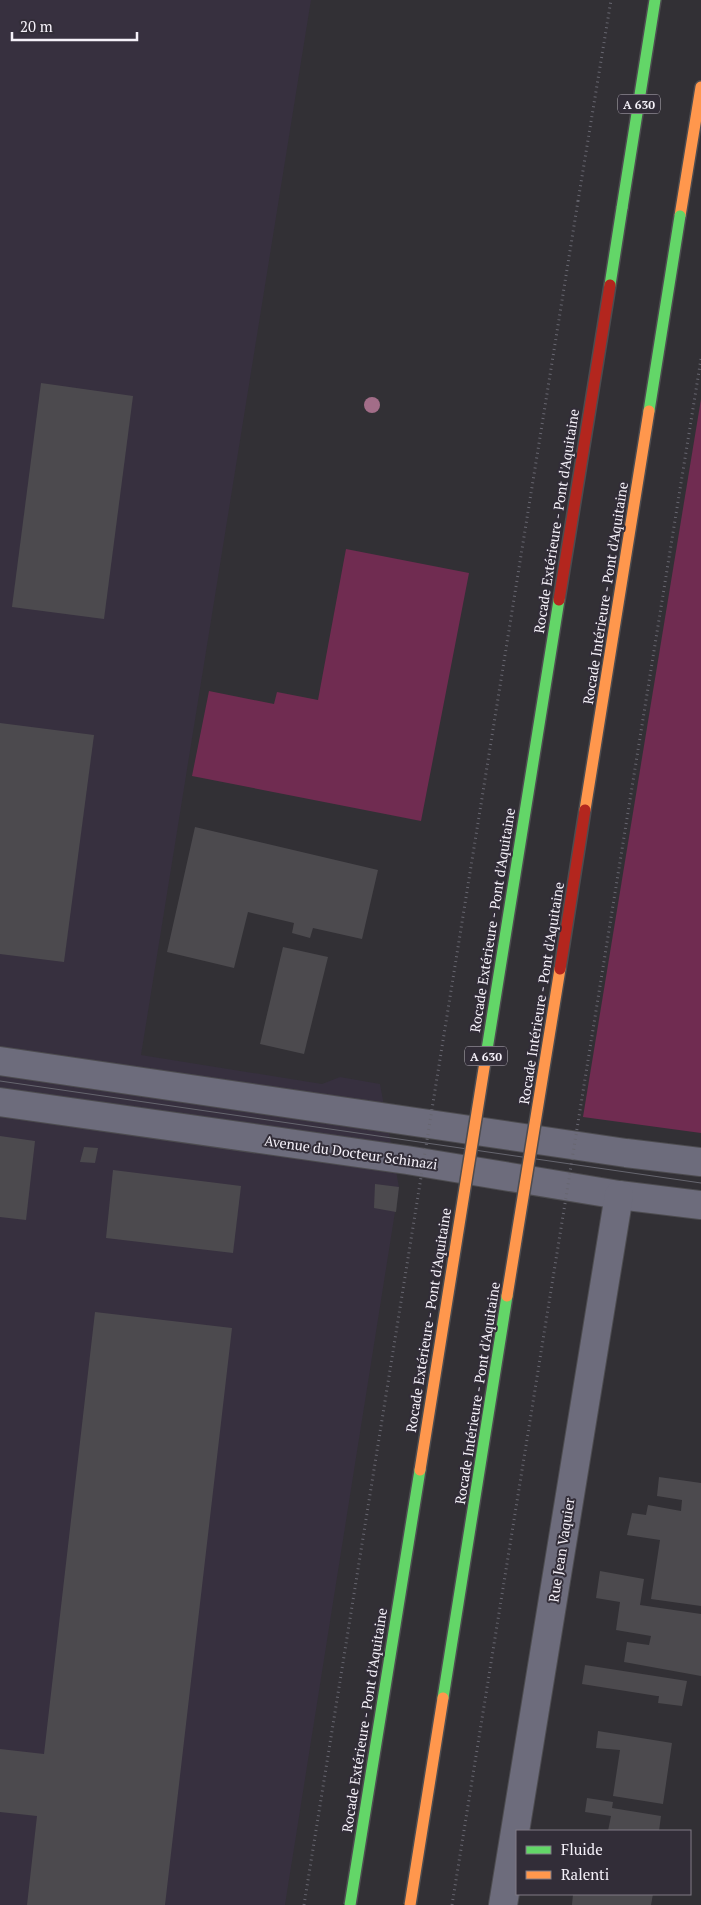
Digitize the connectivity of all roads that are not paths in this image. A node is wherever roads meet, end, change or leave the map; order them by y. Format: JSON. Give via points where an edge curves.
{"nodes":[{"id":1,"x":655,"y":0,"type":"edge"},
{"id":2,"x":701,"y":86,"type":"edge"},
{"id":3,"x":0,"y":1060,"type":"edge"},
{"id":4,"x":0,"y":1102,"type":"edge"},
{"id":5,"x":701,"y":1162,"type":"edge"},
{"id":6,"x":619,"y":1194,"type":"junction"},
{"id":7,"x":701,"y":1205,"type":"edge"},
{"id":8,"x":350,"y":1905,"type":"edge"},
{"id":9,"x":410,"y":1905,"type":"edge"},
{"id":10,"x":503,"y":1905,"type":"edge"}],
"edges":[{"from":1,"to":8,"type":"highway","name":"Rocade Extérieure - Pont d'Aquitaine","number":"A 630","bridge":true},
{"from":2,"to":9,"type":"highway","name":"Rocade Intérieure - Pont d'Aquitaine","bridge":true},
{"from":3,"to":5,"type":"street"},
{"from":4,"to":6,"type":"street","name":"Avenue du Docteur Schinazi"},
{"from":6,"to":7,"type":"street","name":"Avenue du Docteur Schinazi"},
{"from":6,"to":10,"type":"street","name":"Rue Jean Vaquier"}]}
